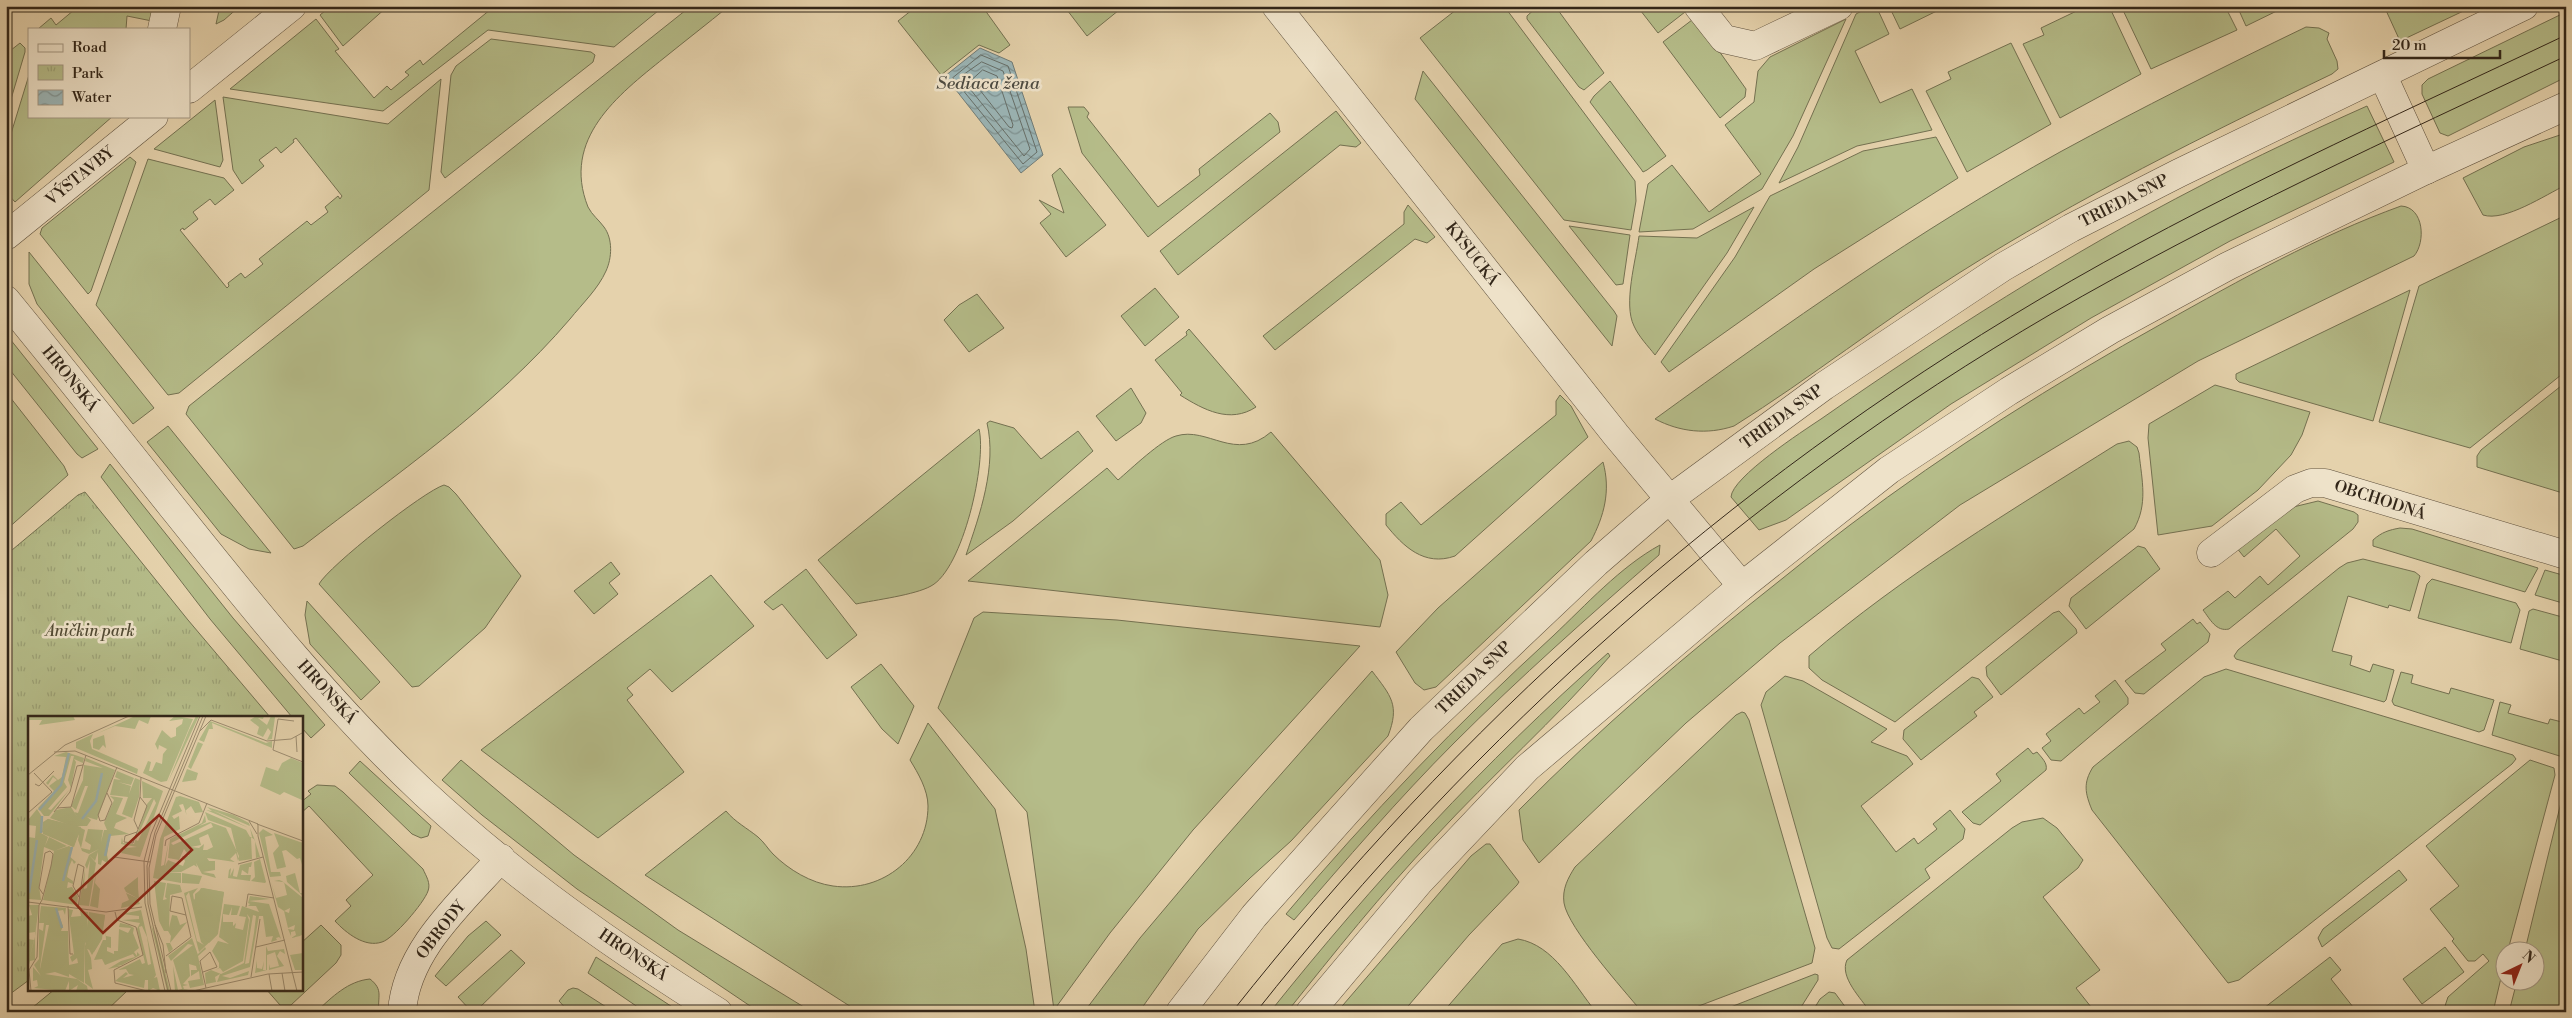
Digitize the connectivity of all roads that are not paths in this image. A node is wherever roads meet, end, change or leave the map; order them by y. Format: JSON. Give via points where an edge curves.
{"nodes":[{"id":1,"x":167,"y":6,"type":"edge"},
{"id":2,"x":292,"y":6,"type":"edge"},
{"id":3,"x":1276,"y":6,"type":"edge"},
{"id":4,"x":1698,"y":6,"type":"edge"},
{"id":5,"x":1839,"y":6,"type":"edge"},
{"id":6,"x":2524,"y":6,"type":"edge"},
{"id":7,"x":162,"y":28,"type":"edge"},
{"id":8,"x":2383,"y":76,"type":"junction"},
{"id":9,"x":190,"y":88,"type":"edge"},
{"id":10,"x":2566,"y":106,"type":"edge"},
{"id":11,"x":152,"y":118,"type":"edge"},
{"id":12,"x":2426,"y":170,"type":"junction"},
{"id":13,"x":6,"y":236,"type":"edge"},
{"id":14,"x":6,"y":300,"type":"edge"},
{"id":15,"x":1670,"y":500,"type":"junction"},
{"id":16,"x":2211,"y":552,"type":"dead end"},
{"id":17,"x":2566,"y":555,"type":"edge"},
{"id":18,"x":1742,"y":586,"type":"junction"},
{"id":19,"x":501,"y":858,"type":"junction"},
{"id":20,"x":402,"y":1012,"type":"edge"},
{"id":21,"x":718,"y":1012,"type":"edge"},
{"id":22,"x":1180,"y":1012,"type":"edge"},
{"id":23,"x":1310,"y":1012,"type":"edge"}],
"edges":[{"from":1,"to":7,"type":"street"},
{"from":2,"to":9,"type":"street"},
{"from":3,"to":15,"type":"street","name":"KYSUCKÁ"},
{"from":4,"to":5,"type":"street","via":[[1724,39],[1755,46]]},
{"from":6,"to":8,"type":"street","name":"TRIEDA SNP"},
{"from":8,"to":12,"type":"street"},
{"from":8,"to":15,"type":"street","name":"TRIEDA SNP","via":[[2179,173],[2003,267],[1824,386]]},
{"from":10,"to":12,"type":"street"},
{"from":11,"to":13,"type":"street","name":"VÝSTAVBY"},
{"from":12,"to":18,"type":"street","via":[[2228,266],[2110,330],[1888,470]]},
{"from":14,"to":19,"type":"street","name":"HRONSKÁ","via":[[261,618],[362,731],[425,794]]},
{"from":15,"to":18,"type":"street","name":"KYSUCKÁ"},
{"from":15,"to":22,"type":"street","name":"TRIEDA SNP","via":[[1596,563],[1420,729],[1254,916]]},
{"from":16,"to":17,"type":"street","name":"OBCHODNÁ","via":[[2295,489],[2311,483],[2325,483]]},
{"from":18,"to":23,"type":"street","via":[[1527,768],[1420,880]]},
{"from":19,"to":20,"type":"street","name":"OBRODY","via":[[422,952],[407,983]]},
{"from":19,"to":21,"type":"street","name":"HRONSKÁ","via":[[593,928]]}]}
